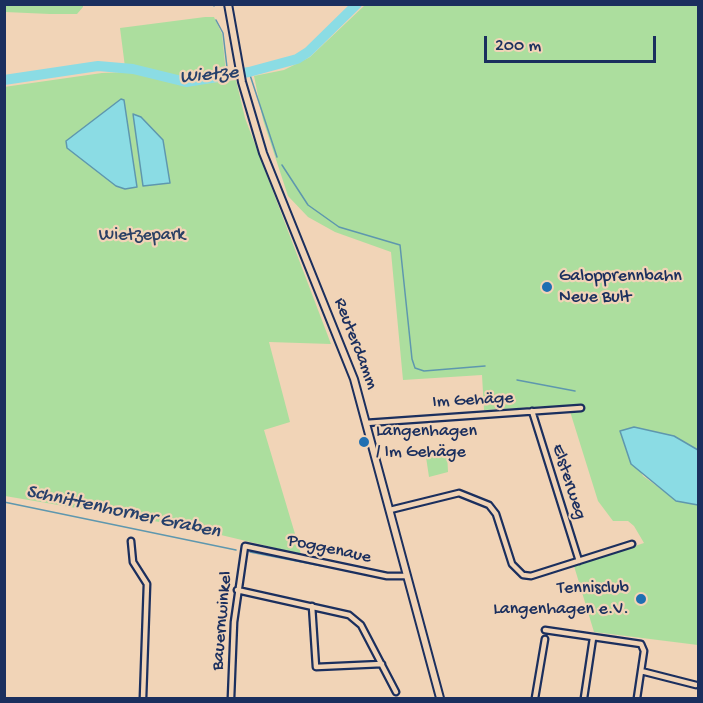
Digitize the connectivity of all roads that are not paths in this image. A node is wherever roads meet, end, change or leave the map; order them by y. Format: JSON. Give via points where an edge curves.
{"nodes":[{"id":1,"x":228,"y":4,"type":"edge"},
{"id":2,"x":581,"y":408,"type":"dead end"},
{"id":3,"x":532,"y":411,"type":"junction"},
{"id":4,"x":366,"y":423,"type":"junction"},
{"id":5,"x":390,"y":510,"type":"junction"},
{"id":6,"x":131,"y":540,"type":"dead end"},
{"id":7,"x":632,"y":544,"type":"dead end"},
{"id":8,"x":246,"y":546,"type":"joint"},
{"id":9,"x":579,"y":561,"type":"junction"},
{"id":10,"x":407,"y":576,"type":"junction"},
{"id":11,"x":237,"y":590,"type":"junction"},
{"id":12,"x":312,"y":606,"type":"junction"},
{"id":13,"x":545,"y":630,"type":"dead end"},
{"id":14,"x":594,"y":638,"type":"junction"},
{"id":15,"x":545,"y":639,"type":"dead end"},
{"id":16,"x":382,"y":664,"type":"junction"},
{"id":17,"x":641,"y":671,"type":"junction"},
{"id":18,"x":696,"y":685,"type":"dead end"},
{"id":19,"x":396,"y":692,"type":"dead end"},
{"id":20,"x":143,"y":699,"type":"edge"},
{"id":21,"x":231,"y":699,"type":"edge"},
{"id":22,"x":440,"y":699,"type":"edge"},
{"id":23,"x":535,"y":699,"type":"edge"},
{"id":24,"x":584,"y":699,"type":"edge"},
{"id":25,"x":637,"y":699,"type":"edge"}],
"edges":[{"from":1,"to":4,"type":"street","name":"Reuterdamm","via":[[242,82],[265,160],[348,361]]},
{"from":2,"to":3,"type":"street","name":"Im Gehäge"},
{"from":3,"to":4,"type":"street","name":"Im Gehäge"},
{"from":3,"to":9,"type":"street","name":"Elsterweg"},
{"from":4,"to":5,"type":"street","name":"Reuterdamm"},
{"from":5,"to":9,"type":"street","via":[[465,494],[493,508],[512,564],[523,575],[533,576]]},
{"from":5,"to":10,"type":"street","name":"Reuterdamm"},
{"from":6,"to":20,"type":"street","via":[[133,562],[147,584]]},
{"from":7,"to":9,"type":"street"},
{"from":8,"to":10,"type":"street","name":"Poggenaue","via":[[387,576]]},
{"from":8,"to":11,"type":"street","name":"Bauernwinkel"},
{"from":10,"to":22,"type":"street","name":"Reuterdamm"},
{"from":11,"to":12,"type":"street"},
{"from":11,"to":21,"type":"street","name":"Bauernwinkel"},
{"from":12,"to":16,"type":"street","via":[[357,620]]},
{"from":12,"to":16,"type":"street","via":[[316,667]]},
{"from":13,"to":14,"type":"street"},
{"from":14,"to":17,"type":"street","via":[[644,647]]},
{"from":14,"to":24,"type":"street"},
{"from":15,"to":23,"type":"street"},
{"from":16,"to":19,"type":"street"},
{"from":17,"to":18,"type":"street"},
{"from":17,"to":25,"type":"street"}]}
